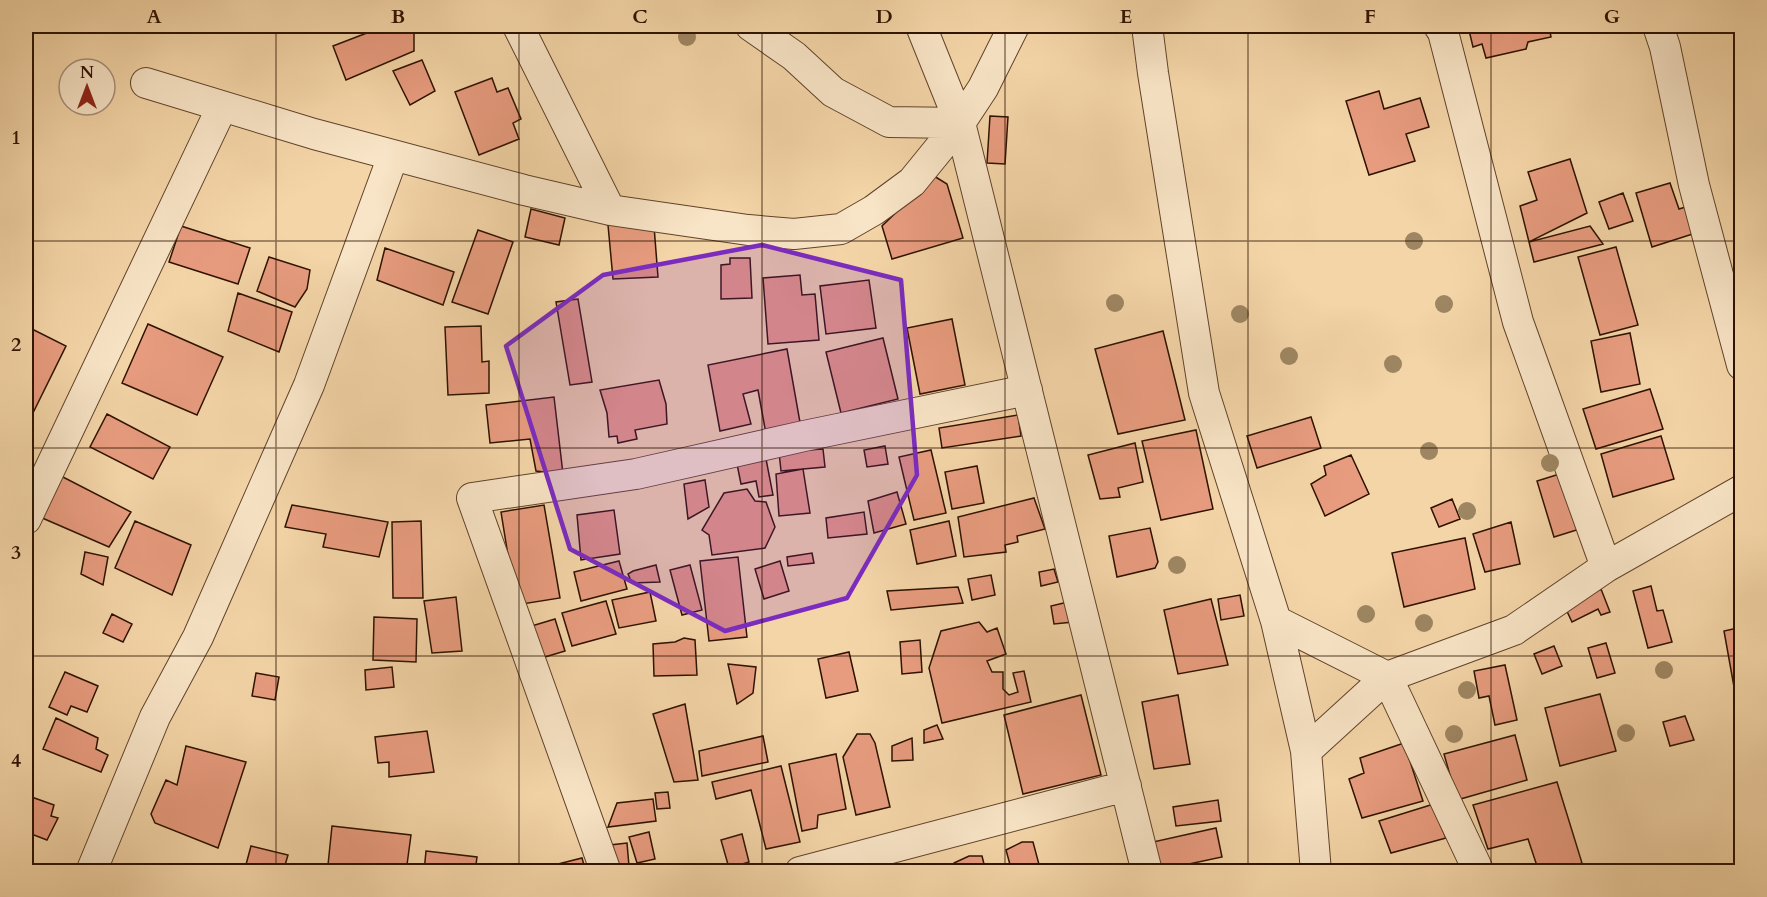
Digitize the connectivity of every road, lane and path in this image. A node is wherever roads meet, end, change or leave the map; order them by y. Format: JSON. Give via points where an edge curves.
{"nodes":[{"id":1,"x":518,"y":26,"type":"edge"},
{"id":2,"x":751,"y":26,"type":"edge"},
{"id":3,"x":921,"y":26,"type":"edge"},
{"id":4,"x":1014,"y":26,"type":"edge"},
{"id":5,"x":1147,"y":26,"type":"edge"},
{"id":6,"x":1439,"y":26,"type":"edge"},
{"id":7,"x":1658,"y":26,"type":"edge"},
{"id":8,"x":146,"y":83,"type":"dead end"},
{"id":9,"x":222,"y":107,"type":"junction"},
{"id":10,"x":960,"y":123,"type":"junction"},
{"id":11,"x":393,"y":156,"type":"junction"},
{"id":12,"x":610,"y":210,"type":"junction"},
{"id":13,"x":1742,"y":365,"type":"edge"},
{"id":14,"x":1027,"y":390,"type":"junction"},
{"id":15,"x":1742,"y":490,"type":"edge"},
{"id":16,"x":26,"y":519,"type":"edge"},
{"id":17,"x":1606,"y":567,"type":"junction"},
{"id":18,"x":1276,"y":621,"type":"junction"},
{"id":19,"x":1387,"y":677,"type":"junction"},
{"id":20,"x":1306,"y":751,"type":"junction"},
{"id":21,"x":1126,"y":786,"type":"junction"},
{"id":22,"x":92,"y":872,"type":"edge"},
{"id":23,"x":606,"y":872,"type":"edge"},
{"id":24,"x":800,"y":872,"type":"edge"},
{"id":25,"x":1147,"y":872,"type":"edge"},
{"id":26,"x":1316,"y":872,"type":"edge"},
{"id":27,"x":1479,"y":872,"type":"edge"}],
"edges":[{"from":1,"to":12,"type":"street"},
{"from":2,"to":10,"type":"street","via":[[794,56],[833,92],[889,122]]},
{"from":3,"to":10,"type":"street"},
{"from":4,"to":10,"type":"street","via":[[983,88]]},
{"from":5,"to":18,"type":"street","via":[[1204,393]]},
{"from":6,"to":17,"type":"street","via":[[1518,322]]},
{"from":7,"to":13,"type":"street","via":[[1694,185]]},
{"from":8,"to":9,"type":"street"},
{"from":9,"to":11,"type":"street"},
{"from":9,"to":16,"type":"street"},
{"from":10,"to":12,"type":"street","via":[[912,182],[841,230],[794,234]]},
{"from":10,"to":14,"type":"street"},
{"from":11,"to":12,"type":"street"},
{"from":11,"to":22,"type":"street","via":[[309,386],[198,637],[155,717]]},
{"from":14,"to":21,"type":"street"},
{"from":14,"to":23,"type":"street","via":[[636,474],[472,498]]},
{"from":15,"to":17,"type":"street"},
{"from":17,"to":19,"type":"street","via":[[1514,630]]},
{"from":18,"to":19,"type":"street"},
{"from":18,"to":20,"type":"street"},
{"from":19,"to":20,"type":"street"},
{"from":19,"to":27,"type":"street"},
{"from":20,"to":26,"type":"street"},
{"from":21,"to":24,"type":"street"},
{"from":21,"to":25,"type":"street"}]}
